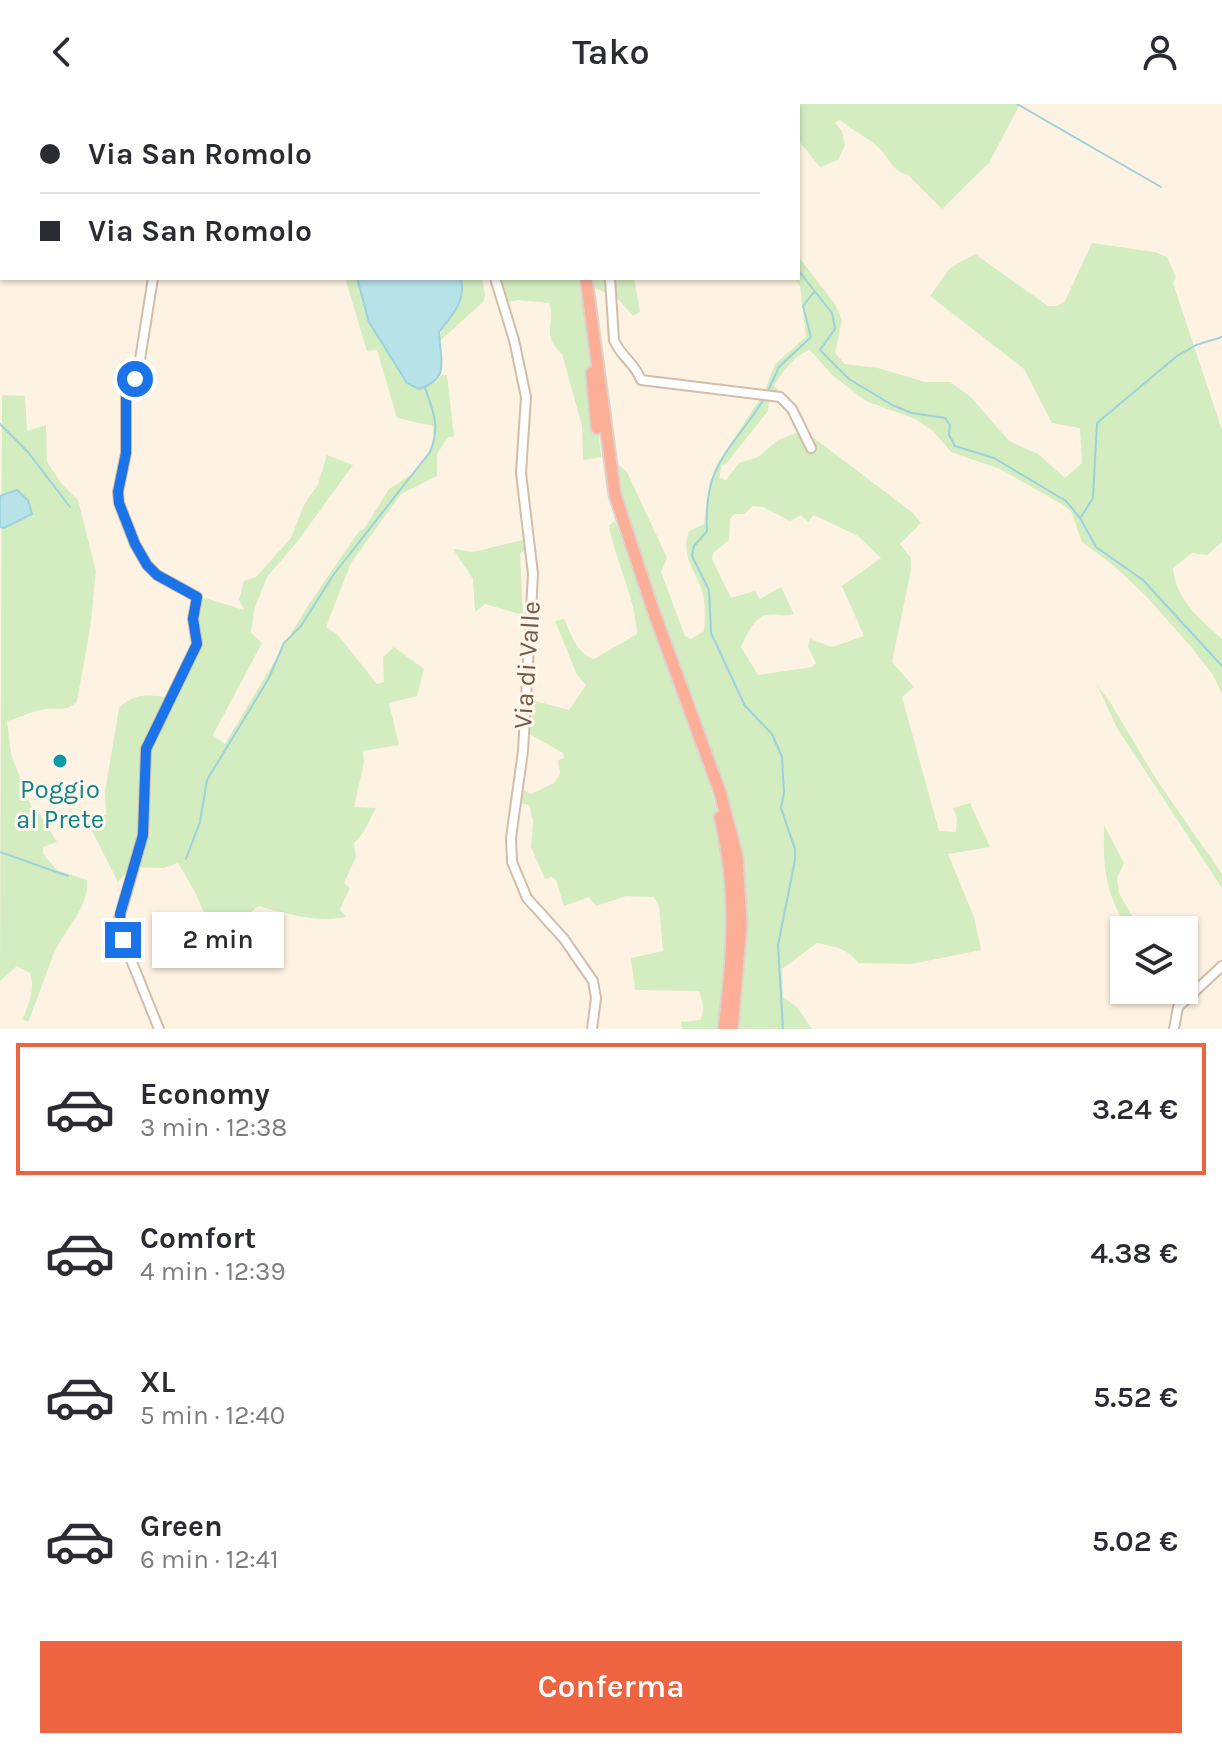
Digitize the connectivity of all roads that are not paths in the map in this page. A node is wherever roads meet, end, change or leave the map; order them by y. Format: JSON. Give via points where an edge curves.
{"nodes":[{"id":1,"x":153,"y":280,"type":"edge"},
{"id":2,"x":496,"y":280,"type":"edge"},
{"id":3,"x":578,"y":280,"type":"edge"},
{"id":4,"x":586,"y":280,"type":"edge"},
{"id":5,"x":610,"y":280,"type":"edge"},
{"id":6,"x":811,"y":448,"type":"dead end"},
{"id":7,"x":1222,"y":966,"type":"edge"},
{"id":8,"x":159,"y":1029,"type":"edge"},
{"id":9,"x":592,"y":1029,"type":"edge"},
{"id":10,"x":724,"y":1029,"type":"edge"},
{"id":11,"x":732,"y":1029,"type":"edge"},
{"id":12,"x":1174,"y":1029,"type":"edge"}],
"edges":[{"from":1,"to":8,"type":"street","via":[[138,372],[126,393],[119,503],[147,565],[197,597],[197,644],[146,749],[143,835],[119,919]]},
{"from":2,"to":9,"type":"street","name":"Via di Valle","via":[[526,397],[521,473],[533,574],[512,862],[527,898],[593,981]]},
{"from":3,"to":10,"type":"highway","via":[[608,498],[725,839],[733,931]]},
{"from":4,"to":11,"type":"highway","via":[[615,495],[732,834],[741,925]]},
{"from":5,"to":6,"type":"street","via":[[614,340],[641,380],[780,397],[792,409]]},
{"from":7,"to":12,"type":"street","via":[[1178,1007]]}]}
